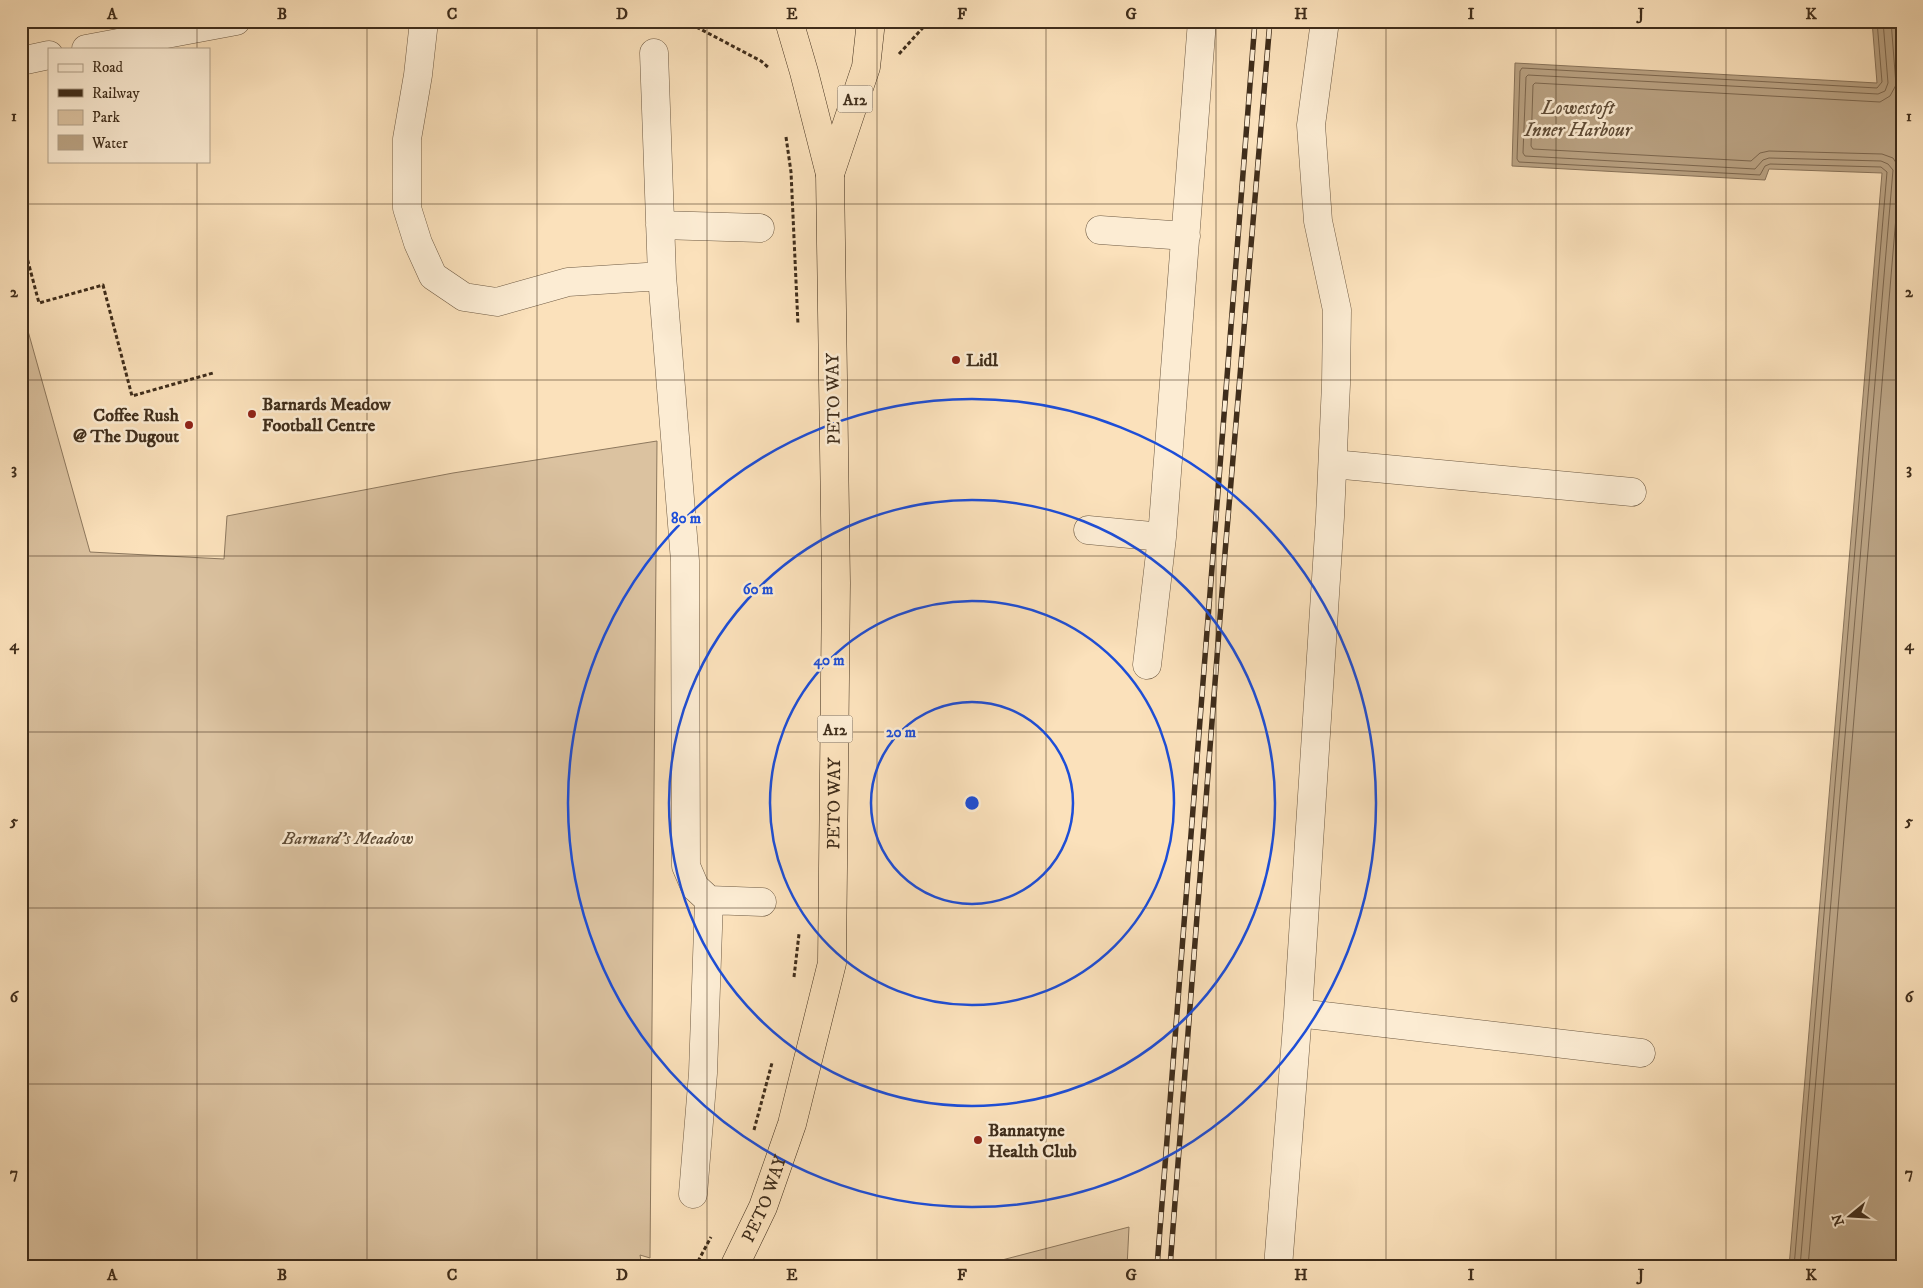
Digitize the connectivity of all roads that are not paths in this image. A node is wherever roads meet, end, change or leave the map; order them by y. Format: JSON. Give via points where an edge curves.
{"nodes":[{"id":1,"x":236,"y":21,"type":"edge"},
{"id":2,"x":424,"y":21,"type":"edge"},
{"id":3,"x":789,"y":21,"type":"edge"},
{"id":4,"x":871,"y":21,"type":"edge"},
{"id":5,"x":1202,"y":21,"type":"edge"},
{"id":6,"x":1325,"y":21,"type":"edge"},
{"id":7,"x":91,"y":48,"type":"edge"},
{"id":8,"x":654,"y":53,"type":"dead end"},
{"id":9,"x":48,"y":56,"type":"edge"},
{"id":10,"x":21,"y":60,"type":"edge"},
{"id":11,"x":830,"y":174,"type":"junction"},
{"id":12,"x":660,"y":228,"type":"junction"},
{"id":13,"x":760,"y":228,"type":"dead end"},
{"id":14,"x":1100,"y":230,"type":"dead end"},
{"id":15,"x":1186,"y":236,"type":"junction"},
{"id":16,"x":662,"y":276,"type":"junction"},
{"id":17,"x":1333,"y":464,"type":"junction"},
{"id":18,"x":1632,"y":492,"type":"dead end"},
{"id":19,"x":1088,"y":530,"type":"dead end"},
{"id":20,"x":1162,"y":537,"type":"junction"},
{"id":21,"x":1147,"y":665,"type":"dead end"},
{"id":22,"x":709,"y":900,"type":"junction"},
{"id":23,"x":762,"y":902,"type":"dead end"},
{"id":24,"x":1298,"y":1013,"type":"junction"},
{"id":25,"x":1641,"y":1054,"type":"dead end"},
{"id":26,"x":693,"y":1194,"type":"dead end"},
{"id":27,"x":734,"y":1267,"type":"edge"},
{"id":28,"x":1278,"y":1267,"type":"edge"}],
"edges":[{"from":1,"to":7,"type":"street"},
{"from":2,"to":16,"type":"street","via":[[408,139],[407,208],[418,244],[433,276],[464,297],[496,302],[568,282]]},
{"from":3,"to":11,"type":"highway","name":"PETO WAY","number":"A12"},
{"from":4,"to":11,"type":"highway","name":"PETO WAY","number":"A12","via":[[866,67]]},
{"from":5,"to":15,"type":"street"},
{"from":6,"to":17,"type":"street","via":[[1311,124],[1318,221],[1337,310]]},
{"from":8,"to":12,"type":"street"},
{"from":9,"to":10,"type":"street"},
{"from":11,"to":27,"type":"highway","name":"PETO WAY","number":"A12","via":[[836,583],[832,963],[792,1124],[764,1207]]},
{"from":12,"to":13,"type":"street"},
{"from":12,"to":16,"type":"street"},
{"from":14,"to":15,"type":"street"},
{"from":15,"to":20,"type":"street"},
{"from":16,"to":22,"type":"street","via":[[685,562],[686,866],[695,887]]},
{"from":17,"to":18,"type":"street"},
{"from":17,"to":24,"type":"street"},
{"from":19,"to":20,"type":"street"},
{"from":20,"to":21,"type":"street"},
{"from":22,"to":23,"type":"street"},
{"from":22,"to":26,"type":"street","via":[[703,1073]]},
{"from":24,"to":25,"type":"street"},
{"from":24,"to":28,"type":"street"}]}
